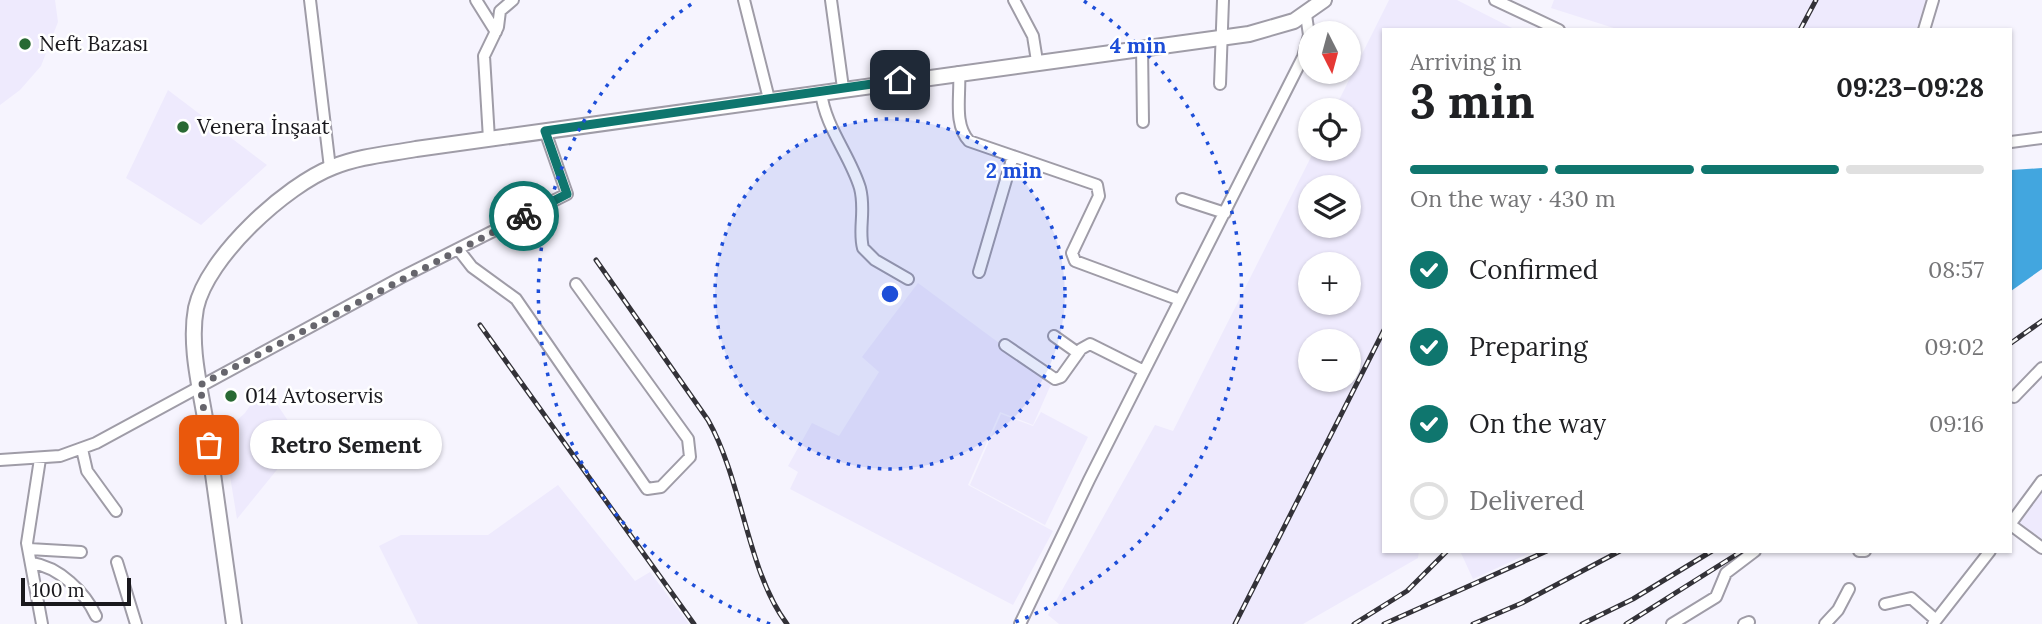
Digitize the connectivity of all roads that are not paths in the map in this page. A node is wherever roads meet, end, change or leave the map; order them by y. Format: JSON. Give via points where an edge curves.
{"nodes":[{"id":1,"x":310,"y":0,"type":"edge"},
{"id":2,"x":476,"y":0,"type":"edge"},
{"id":3,"x":513,"y":0,"type":"edge"},
{"id":4,"x":744,"y":0,"type":"edge"},
{"id":5,"x":831,"y":0,"type":"edge"},
{"id":6,"x":1014,"y":0,"type":"edge"},
{"id":7,"x":1223,"y":0,"type":"edge"},
{"id":8,"x":1324,"y":0,"type":"edge"},
{"id":9,"x":1494,"y":0,"type":"edge"},
{"id":10,"x":1933,"y":0,"type":"edge"},
{"id":11,"x":1306,"y":15,"type":"junction"},
{"id":12,"x":1555,"y":28,"type":"edge"},
{"id":13,"x":1925,"y":28,"type":"edge"},
{"id":14,"x":496,"y":32,"type":"junction"},
{"id":15,"x":1223,"y":38,"type":"junction"},
{"id":16,"x":1142,"y":47,"type":"junction"},
{"id":17,"x":1037,"y":61,"type":"junction"},
{"id":18,"x":959,"y":72,"type":"junction"},
{"id":19,"x":1220,"y":84,"type":"dead end"},
{"id":20,"x":843,"y":89,"type":"junction"},
{"id":21,"x":821,"y":92,"type":"junction"},
{"id":22,"x":769,"y":99,"type":"junction"},
{"id":23,"x":1143,"y":122,"type":"dead end"},
{"id":24,"x":545,"y":131,"type":"junction"},
{"id":25,"x":2042,"y":138,"type":"edge"},
{"id":26,"x":489,"y":139,"type":"junction"},
{"id":27,"x":2012,"y":142,"type":"edge"},
{"id":28,"x":1013,"y":156,"type":"junction"},
{"id":29,"x":330,"y":168,"type":"junction"},
{"id":30,"x":1182,"y":199,"type":"dead end"},
{"id":31,"x":1225,"y":213,"type":"junction"},
{"id":32,"x":458,"y":249,"type":"junction"},
{"id":33,"x":979,"y":272,"type":"dead end"},
{"id":34,"x":908,"y":279,"type":"dead end"},
{"id":35,"x":576,"y":284,"type":"dead end"},
{"id":36,"x":1180,"y":300,"type":"junction"},
{"id":37,"x":1054,"y":336,"type":"dead end"},
{"id":38,"x":1005,"y":345,"type":"dead end"},
{"id":39,"x":1078,"y":353,"type":"junction"},
{"id":40,"x":2042,"y":368,"type":"edge"},
{"id":41,"x":1144,"y":371,"type":"junction"},
{"id":42,"x":200,"y":385,"type":"junction"},
{"id":43,"x":2014,"y":397,"type":"dead end"},
{"id":44,"x":82,"y":449,"type":"junction"},
{"id":45,"x":40,"y":459,"type":"junction"},
{"id":46,"x":0,"y":460,"type":"edge"},
{"id":47,"x":2042,"y":481,"type":"edge"},
{"id":48,"x":116,"y":511,"type":"dead end"},
{"id":49,"x":2012,"y":523,"type":"edge"},
{"id":50,"x":2012,"y":525,"type":"edge"},
{"id":51,"x":2042,"y":548,"type":"edge"},
{"id":52,"x":29,"y":549,"type":"junction"},
{"id":53,"x":81,"y":552,"type":"dead end"},
{"id":54,"x":1752,"y":553,"type":"edge"},
{"id":55,"x":1987,"y":555,"type":"edge"},
{"id":56,"x":117,"y":562,"type":"dead end"},
{"id":57,"x":32,"y":563,"type":"junction"},
{"id":58,"x":1849,"y":589,"type":"dead end"},
{"id":59,"x":1885,"y":604,"type":"dead end"},
{"id":60,"x":96,"y":616,"type":"dead end"},
{"id":61,"x":1935,"y":622,"type":"edge"},
{"id":62,"x":42,"y":624,"type":"edge"},
{"id":63,"x":136,"y":624,"type":"edge"},
{"id":64,"x":234,"y":624,"type":"edge"},
{"id":65,"x":1020,"y":624,"type":"edge"},
{"id":66,"x":1672,"y":624,"type":"edge"},
{"id":67,"x":1825,"y":624,"type":"edge"}],
"edges":[{"from":1,"to":29,"type":"street"},
{"from":2,"to":14,"type":"street"},
{"from":3,"to":14,"type":"street","via":[[500,11]]},
{"from":4,"to":22,"type":"street"},
{"from":5,"to":20,"type":"street"},
{"from":6,"to":17,"type":"street","via":[[1033,36]]},
{"from":7,"to":15,"type":"street"},
{"from":8,"to":11,"type":"main road"},
{"from":9,"to":12,"type":"street"},
{"from":10,"to":13,"type":"street"},
{"from":11,"to":15,"type":"main road","via":[[1267,30]]},
{"from":11,"to":31,"type":"street","via":[[1309,35],[1303,57]]},
{"from":14,"to":26,"type":"street","via":[[484,56]]},
{"from":15,"to":16,"type":"main road"},
{"from":15,"to":19,"type":"street"},
{"from":16,"to":17,"type":"main road"},
{"from":16,"to":23,"type":"street"},
{"from":17,"to":18,"type":"main road"},
{"from":18,"to":20,"type":"main road"},
{"from":18,"to":28,"type":"street","via":[[962,133],[969,141]]},
{"from":20,"to":21,"type":"main road"},
{"from":21,"to":22,"type":"main road"},
{"from":21,"to":34,"type":"street","via":[[827,117],[859,187],[863,248]]},
{"from":22,"to":24,"type":"main road"},
{"from":24,"to":26,"type":"main road"},
{"from":24,"to":32,"type":"street","via":[[567,194]]},
{"from":25,"to":27,"type":"street"},
{"from":26,"to":29,"type":"main road","via":[[369,157]]},
{"from":28,"to":33,"type":"street"},
{"from":28,"to":36,"type":"street","via":[[1097,185],[1099,196],[1072,253],[1075,261]]},
{"from":29,"to":42,"type":"main road","via":[[264,215],[207,280],[195,317]]},
{"from":30,"to":31,"type":"street"},
{"from":31,"to":36,"type":"street"},
{"from":32,"to":35,"type":"street","via":[[472,267],[516,299],[647,489],[661,487],[690,457],[688,439]]},
{"from":32,"to":42,"type":"street"},
{"from":36,"to":41,"type":"street"},
{"from":37,"to":39,"type":"street"},
{"from":38,"to":39,"type":"street","via":[[1055,379]]},
{"from":39,"to":41,"type":"street","via":[[1085,345],[1097,345]]},
{"from":40,"to":43,"type":"street"},
{"from":41,"to":65,"type":"street"},
{"from":42,"to":44,"type":"street"},
{"from":42,"to":64,"type":"main road"},
{"from":44,"to":45,"type":"street"},
{"from":44,"to":48,"type":"street","via":[[87,471]]},
{"from":45,"to":46,"type":"street"},
{"from":45,"to":52,"type":"street","via":[[27,536]]},
{"from":47,"to":49,"type":"street"},
{"from":50,"to":51,"type":"street"},
{"from":52,"to":53,"type":"street"},
{"from":52,"to":57,"type":"street"},
{"from":54,"to":66,"type":"street","via":[[1723,576],[1716,597]]},
{"from":55,"to":61,"type":"street"},
{"from":56,"to":63,"type":"street"},
{"from":57,"to":60,"type":"street","via":[[49,567],[84,595]]},
{"from":57,"to":62,"type":"street"},
{"from":58,"to":67,"type":"street"},
{"from":59,"to":61,"type":"street","via":[[1911,598]]}]}
